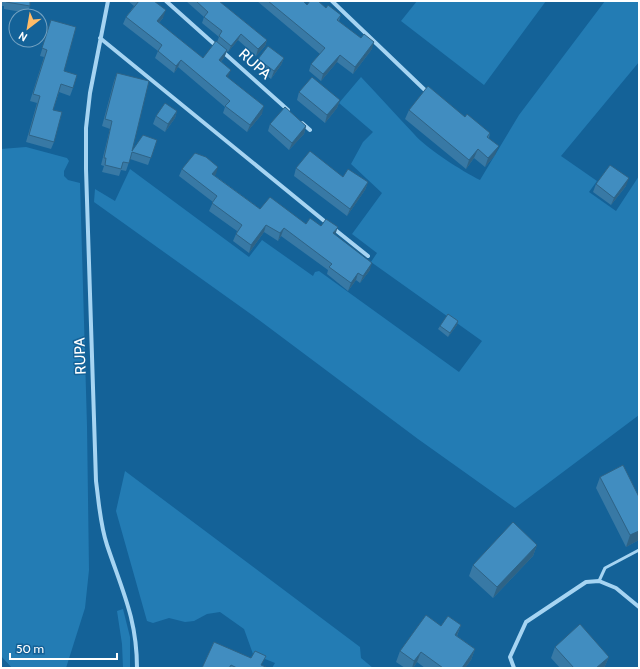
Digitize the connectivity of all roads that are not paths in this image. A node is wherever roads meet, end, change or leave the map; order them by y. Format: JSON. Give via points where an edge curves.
{"nodes":[{"id":1,"x":108,"y":1,"type":"edge"},
{"id":2,"x":166,"y":1,"type":"edge"},
{"id":3,"x":332,"y":1,"type":"edge"},
{"id":4,"x":100,"y":38,"type":"junction"},
{"id":5,"x":428,"y":93,"type":"edge"},
{"id":6,"x":293,"y":114,"type":"edge"},
{"id":7,"x":298,"y":119,"type":"edge"},
{"id":8,"x":310,"y":130,"type":"dead end"},
{"id":9,"x":368,"y":256,"type":"dead end"},
{"id":10,"x":639,"y":550,"type":"edge"},
{"id":11,"x":599,"y":581,"type":"junction"},
{"id":12,"x":639,"y":607,"type":"edge"},
{"id":13,"x":137,"y":668,"type":"edge"},
{"id":14,"x":514,"y":668,"type":"edge"}],
"edges":[{"from":1,"to":4,"type":"street","name":"RUPA"},
{"from":2,"to":6,"type":"street","name":"RUPA"},
{"from":3,"to":5,"type":"street"},
{"from":4,"to":9,"type":"street"},
{"from":4,"to":13,"type":"street","name":"RUPA","via":[[86,128],[96,481],[107,544],[132,613]]},
{"from":7,"to":8,"type":"street"},
{"from":10,"to":11,"type":"lane","via":[[605,568]]},
{"from":11,"to":12,"type":"street","via":[[616,588]]},
{"from":11,"to":14,"type":"street","via":[[586,582],[526,622],[510,657]]}]}
